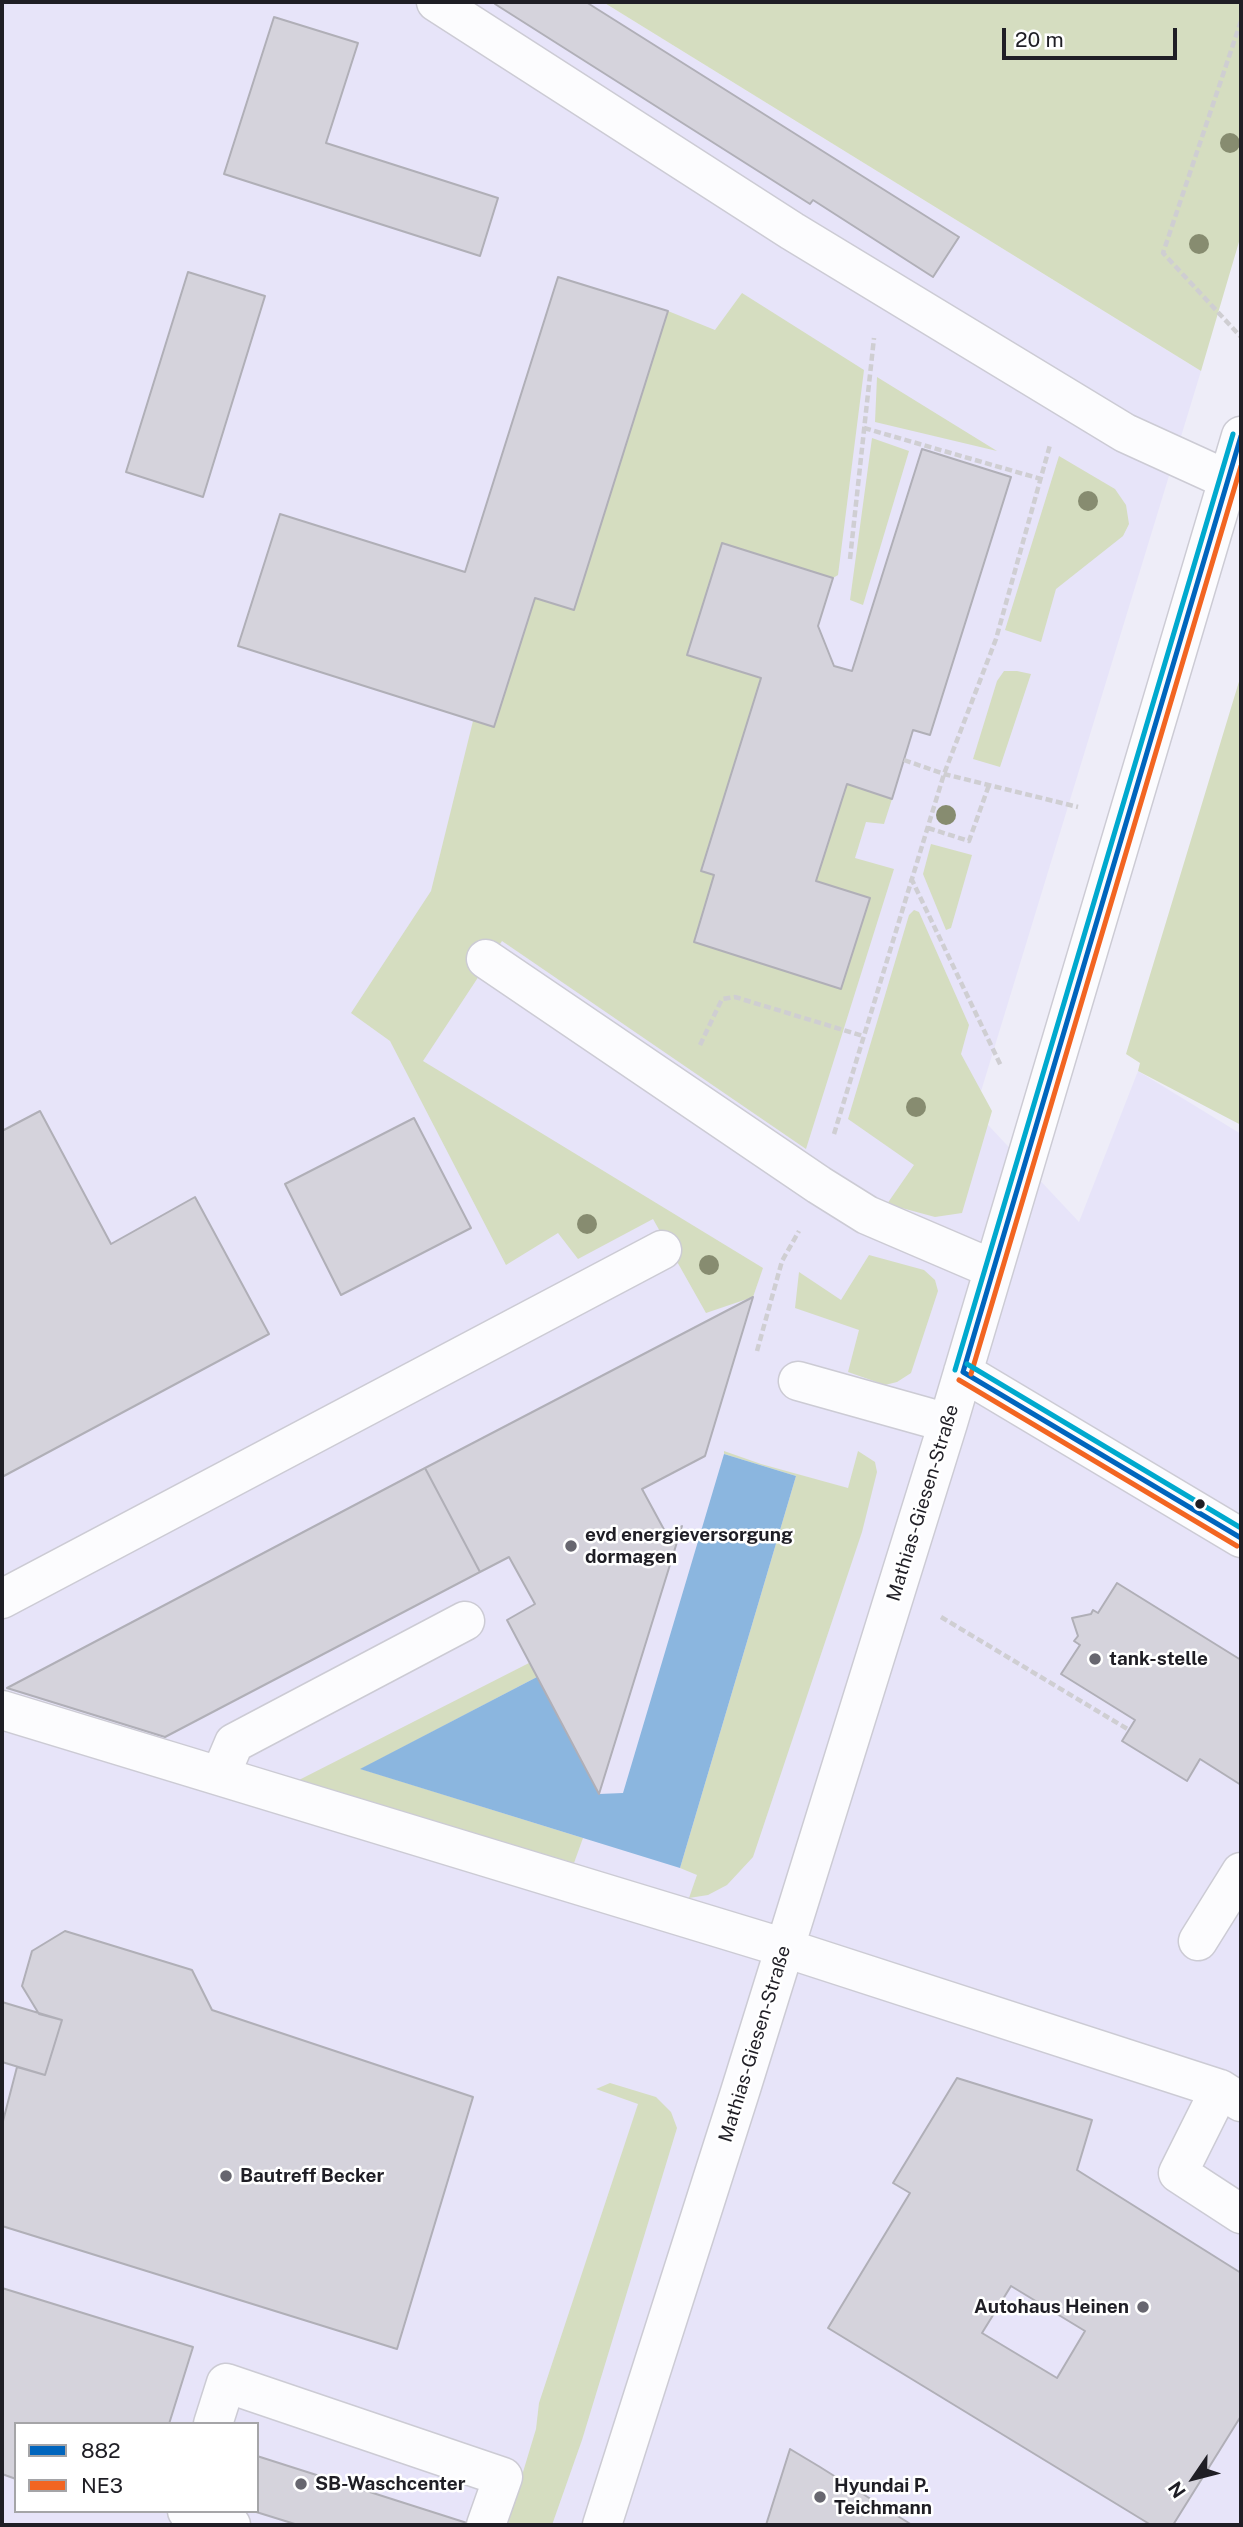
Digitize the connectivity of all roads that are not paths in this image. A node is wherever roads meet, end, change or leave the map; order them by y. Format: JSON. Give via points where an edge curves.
{"nodes":[{"id":1,"x":436,"y":2,"type":"edge"},
{"id":2,"x":1241,"y":436,"type":"edge"},
{"id":3,"x":1228,"y":480,"type":"junction"},
{"id":4,"x":486,"y":959,"type":"dead end"},
{"id":5,"x":662,"y":1250,"type":"dead end"},
{"id":6,"x":993,"y":1269,"type":"junction"},
{"id":7,"x":962,"y":1372,"type":"junction"},
{"id":8,"x":798,"y":1381,"type":"road end"},
{"id":9,"x":948,"y":1423,"type":"junction"},
{"id":10,"x":1241,"y":1538,"type":"edge"},
{"id":11,"x":2,"y":1599,"type":"edge"},
{"id":12,"x":465,"y":1620,"type":"dead end"},
{"id":13,"x":2,"y":1710,"type":"edge"},
{"id":14,"x":220,"y":1776,"type":"junction"},
{"id":15,"x":1241,"y":1872,"type":"edge"},
{"id":16,"x":1198,"y":1941,"type":"dead end"},
{"id":17,"x":785,"y":1948,"type":"junction"},
{"id":18,"x":1231,"y":2096,"type":"edge"},
{"id":19,"x":1241,"y":2214,"type":"edge"},
{"id":20,"x":214,"y":2422,"type":"edge"},
{"id":21,"x":192,"y":2513,"type":"edge"},
{"id":22,"x":231,"y":2525,"type":"edge"},
{"id":23,"x":486,"y":2525,"type":"edge"},
{"id":24,"x":602,"y":2525,"type":"edge"}],
"edges":[{"from":1,"to":3,"type":"street","via":[[880,285],[1125,433]]},
{"from":2,"to":3,"type":"street","name":"Mathias-Giesen-Straße"},
{"from":3,"to":6,"type":"street","name":"Mathias-Giesen-Straße"},
{"from":4,"to":6,"type":"street","via":[[819,1185],[867,1214]]},
{"from":5,"to":11,"type":"street"},
{"from":6,"to":7,"type":"street","name":"Mathias-Giesen-Straße"},
{"from":7,"to":9,"type":"street","name":"Mathias-Giesen-Straße"},
{"from":7,"to":10,"type":"street"},
{"from":8,"to":9,"type":"street"},
{"from":9,"to":17,"type":"street","name":"Mathias-Giesen-Straße"},
{"from":12,"to":14,"type":"street","via":[[234,1743]]},
{"from":13,"to":14,"type":"street"},
{"from":14,"to":17,"type":"street"},
{"from":15,"to":16,"type":"street"},
{"from":17,"to":18,"type":"street"},
{"from":17,"to":24,"type":"street","name":"Mathias-Giesen-Straße"},
{"from":18,"to":19,"type":"street","via":[[1178,2173]]},
{"from":20,"to":23,"type":"street","via":[[226,2383],[503,2477]]},
{"from":21,"to":22,"type":"street"}]}
